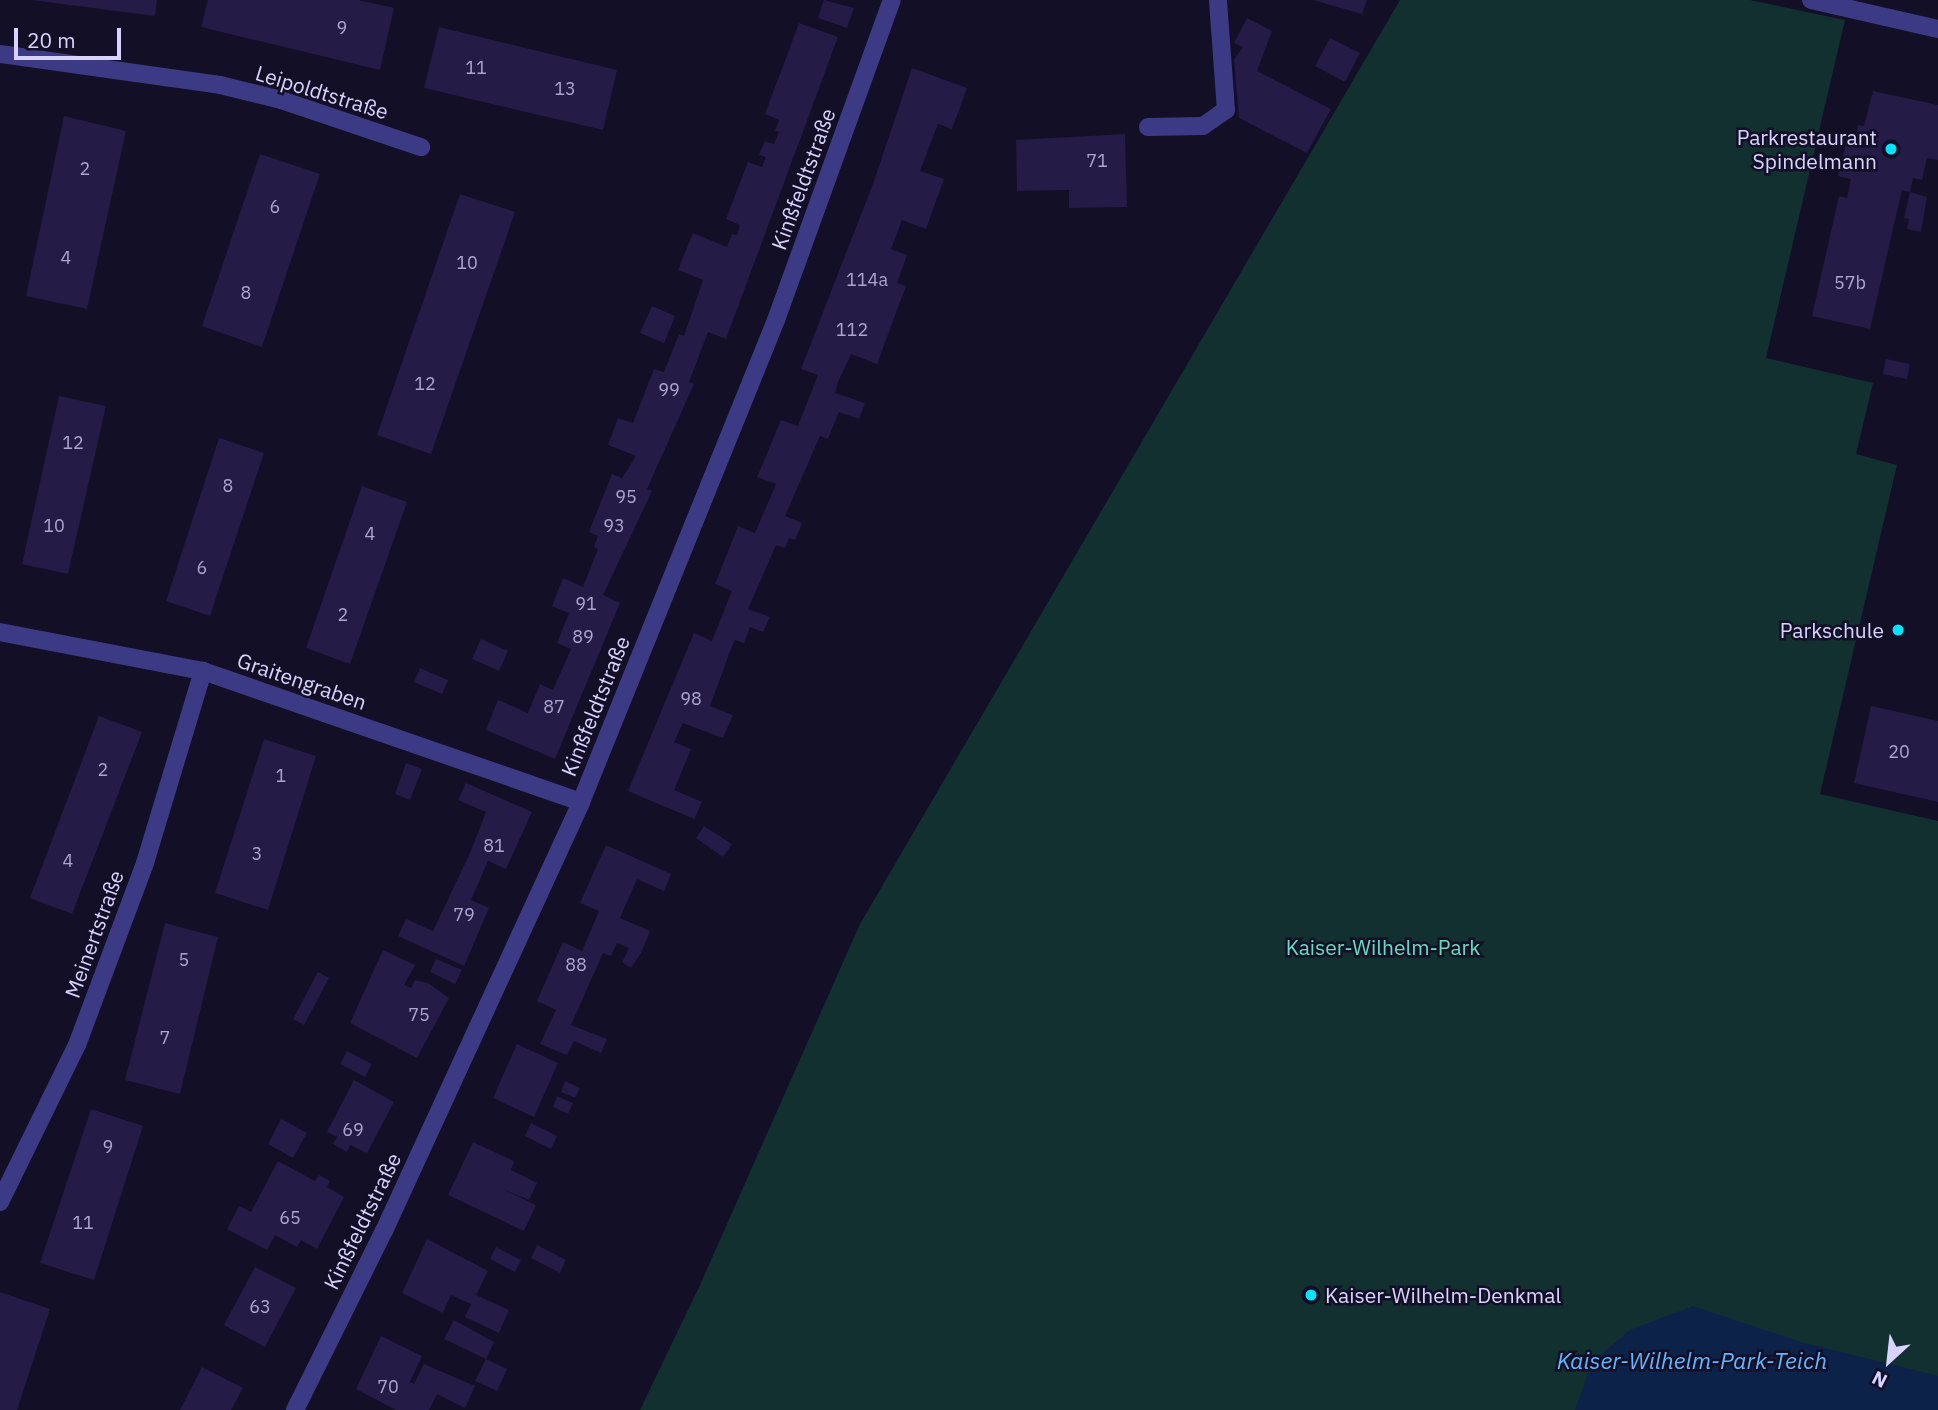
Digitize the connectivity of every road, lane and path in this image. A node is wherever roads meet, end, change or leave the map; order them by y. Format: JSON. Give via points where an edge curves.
{"nodes":[{"id":1,"x":892,"y":0,"type":"edge"},
{"id":2,"x":1218,"y":0,"type":"edge"},
{"id":3,"x":1811,"y":0,"type":"edge"},
{"id":4,"x":1938,"y":29,"type":"edge"},
{"id":5,"x":0,"y":54,"type":"edge"},
{"id":6,"x":1148,"y":127,"type":"dead end"},
{"id":7,"x":421,"y":147,"type":"dead end"},
{"id":8,"x":0,"y":632,"type":"edge"},
{"id":9,"x":202,"y":671,"type":"junction"},
{"id":10,"x":581,"y":802,"type":"junction"},
{"id":11,"x":0,"y":1202,"type":"edge"},
{"id":12,"x":295,"y":1410,"type":"edge"}],
"edges":[{"from":1,"to":10,"type":"street","name":"Kinßfeldtstraße","via":[[776,320]]},
{"from":2,"to":6,"type":"street","via":[[1226,110],[1203,126]]},
{"from":3,"to":4,"type":"street"},
{"from":5,"to":7,"type":"street","name":"Leipoldtstraße","via":[[220,85],[281,100]]},
{"from":8,"to":9,"type":"street","name":"Graitengraben"},
{"from":9,"to":10,"type":"street","name":"Graitengraben"},
{"from":9,"to":11,"type":"street","name":"Meinertstraße","via":[[145,863],[77,1045]]},
{"from":10,"to":12,"type":"street","name":"Kinßfeldtstraße","via":[[384,1231]]}]}
